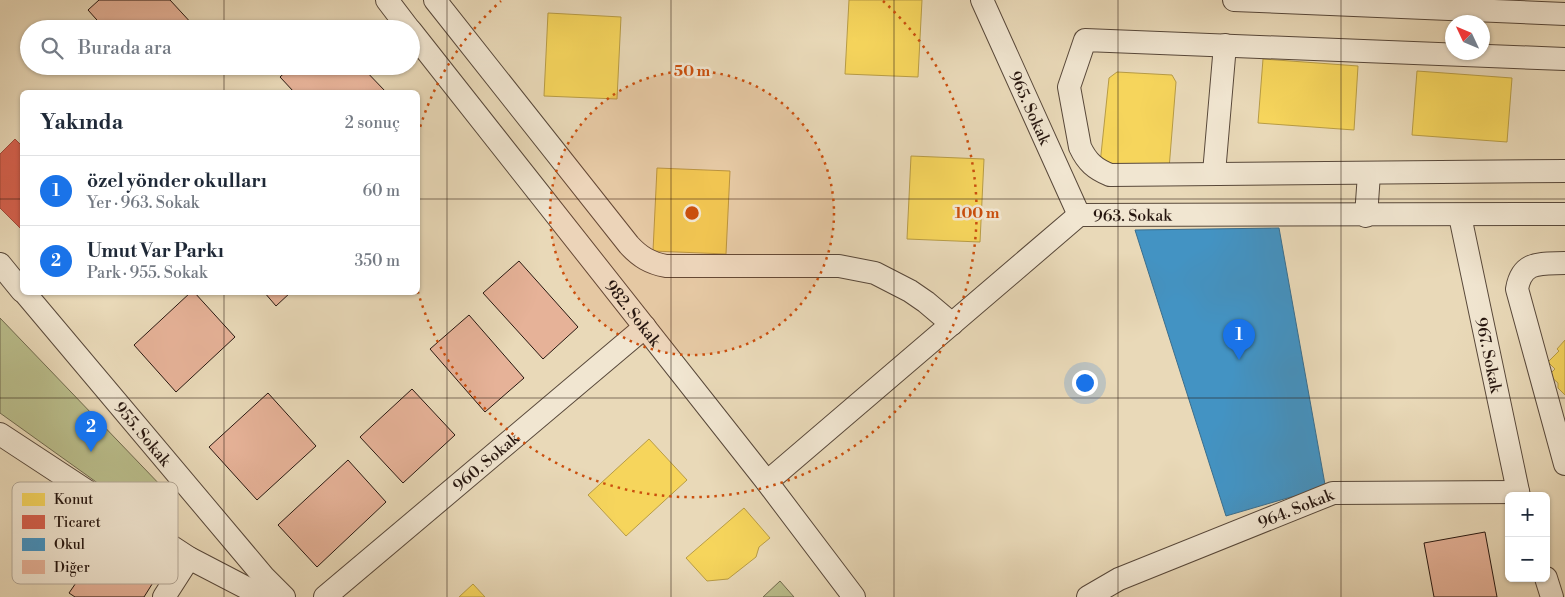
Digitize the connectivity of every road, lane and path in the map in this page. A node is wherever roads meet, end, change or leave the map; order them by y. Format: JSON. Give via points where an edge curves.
{"nodes":[{"id":1,"x":387,"y":0,"type":"edge"},
{"id":2,"x":436,"y":0,"type":"edge"},
{"id":3,"x":982,"y":0,"type":"edge"},
{"id":4,"x":1234,"y":0,"type":"edge"},
{"id":5,"x":1565,"y":14,"type":"edge"},
{"id":6,"x":402,"y":20,"type":"edge"},
{"id":7,"x":420,"y":43,"type":"edge"},
{"id":8,"x":1225,"y":45,"type":"junction"},
{"id":9,"x":1565,"y":60,"type":"edge"},
{"id":10,"x":1565,"y":171,"type":"edge"},
{"id":11,"x":1214,"y":173,"type":"junction"},
{"id":12,"x":1369,"y":174,"type":"junction"},
{"id":13,"x":1565,"y":214,"type":"edge"},
{"id":14,"x":1080,"y":215,"type":"junction"},
{"id":15,"x":1366,"y":216,"type":"junction"},
{"id":16,"x":1460,"y":216,"type":"junction"},
{"id":17,"x":1565,"y":263,"type":"edge"},
{"id":18,"x":0,"y":264,"type":"edge"},
{"id":19,"x":20,"y":288,"type":"edge"},
{"id":20,"x":26,"y":295,"type":"edge"},
{"id":21,"x":952,"y":324,"type":"junction"},
{"id":22,"x":645,"y":327,"type":"junction"},
{"id":23,"x":0,"y":434,"type":"edge"},
{"id":24,"x":1565,"y":464,"type":"edge"},
{"id":25,"x":73,"y":482,"type":"edge"},
{"id":26,"x":767,"y":482,"type":"junction"},
{"id":27,"x":1519,"y":492,"type":"edge"},
{"id":28,"x":1505,"y":494,"type":"edge"},
{"id":29,"x":178,"y":551,"type":"edge"},
{"id":30,"x":189,"y":558,"type":"junction"},
{"id":31,"x":178,"y":575,"type":"edge"},
{"id":32,"x":1547,"y":582,"type":"edge"},
{"id":33,"x":172,"y":584,"type":"edge"},
{"id":34,"x":164,"y":597,"type":"edge"},
{"id":35,"x":264,"y":597,"type":"edge"},
{"id":36,"x":284,"y":597,"type":"edge"},
{"id":37,"x":325,"y":597,"type":"edge"},
{"id":38,"x":854,"y":597,"type":"edge"},
{"id":39,"x":1088,"y":597,"type":"edge"},
{"id":40,"x":1552,"y":597,"type":"edge"}],
"edges":[{"from":1,"to":6,"type":"street","name":"982. Sokak"},
{"from":2,"to":21,"type":"street","via":[[629,245],[646,260],[666,266],[840,266],[875,273],[910,291]]},
{"from":3,"to":14,"type":"street","name":"965. Sokak"},
{"from":4,"to":5,"type":"street"},
{"from":7,"to":22,"type":"street","name":"982. Sokak"},
{"from":8,"to":9,"type":"street"},
{"from":8,"to":11,"type":"street"},
{"from":8,"to":11,"type":"street","via":[[1085,40],[1069,87],[1080,147],[1098,170],[1110,175]]},
{"from":10,"to":12,"type":"street"},
{"from":11,"to":12,"type":"street"},
{"from":12,"to":15,"type":"street"},
{"from":13,"to":16,"type":"street","name":"963. Sokak"},
{"from":14,"to":15,"type":"street","name":"963. Sokak"},
{"from":14,"to":21,"type":"street","name":"963. Sokak"},
{"from":15,"to":16,"type":"street","name":"963. Sokak"},
{"from":16,"to":27,"type":"street","name":"967. Sokak"},
{"from":17,"to":24,"type":"street","via":[[1527,268],[1516,289]]},
{"from":18,"to":19,"type":"street","name":"955. Sokak"},
{"from":20,"to":36,"type":"street","name":"955. Sokak"},
{"from":21,"to":26,"type":"street","name":"963. Sokak"},
{"from":22,"to":26,"type":"street","name":"982. Sokak"},
{"from":22,"to":37,"type":"street","name":"960. Sokak"},
{"from":23,"to":25,"type":"street"},
{"from":26,"to":38,"type":"street","name":"982. Sokak"},
{"from":28,"to":39,"type":"street","name":"964. Sokak","via":[[1333,493],[1119,579]]},
{"from":29,"to":30,"type":"street"},
{"from":30,"to":31,"type":"street"},
{"from":30,"to":35,"type":"street"},
{"from":32,"to":40,"type":"street"},
{"from":33,"to":34,"type":"street"}]}
